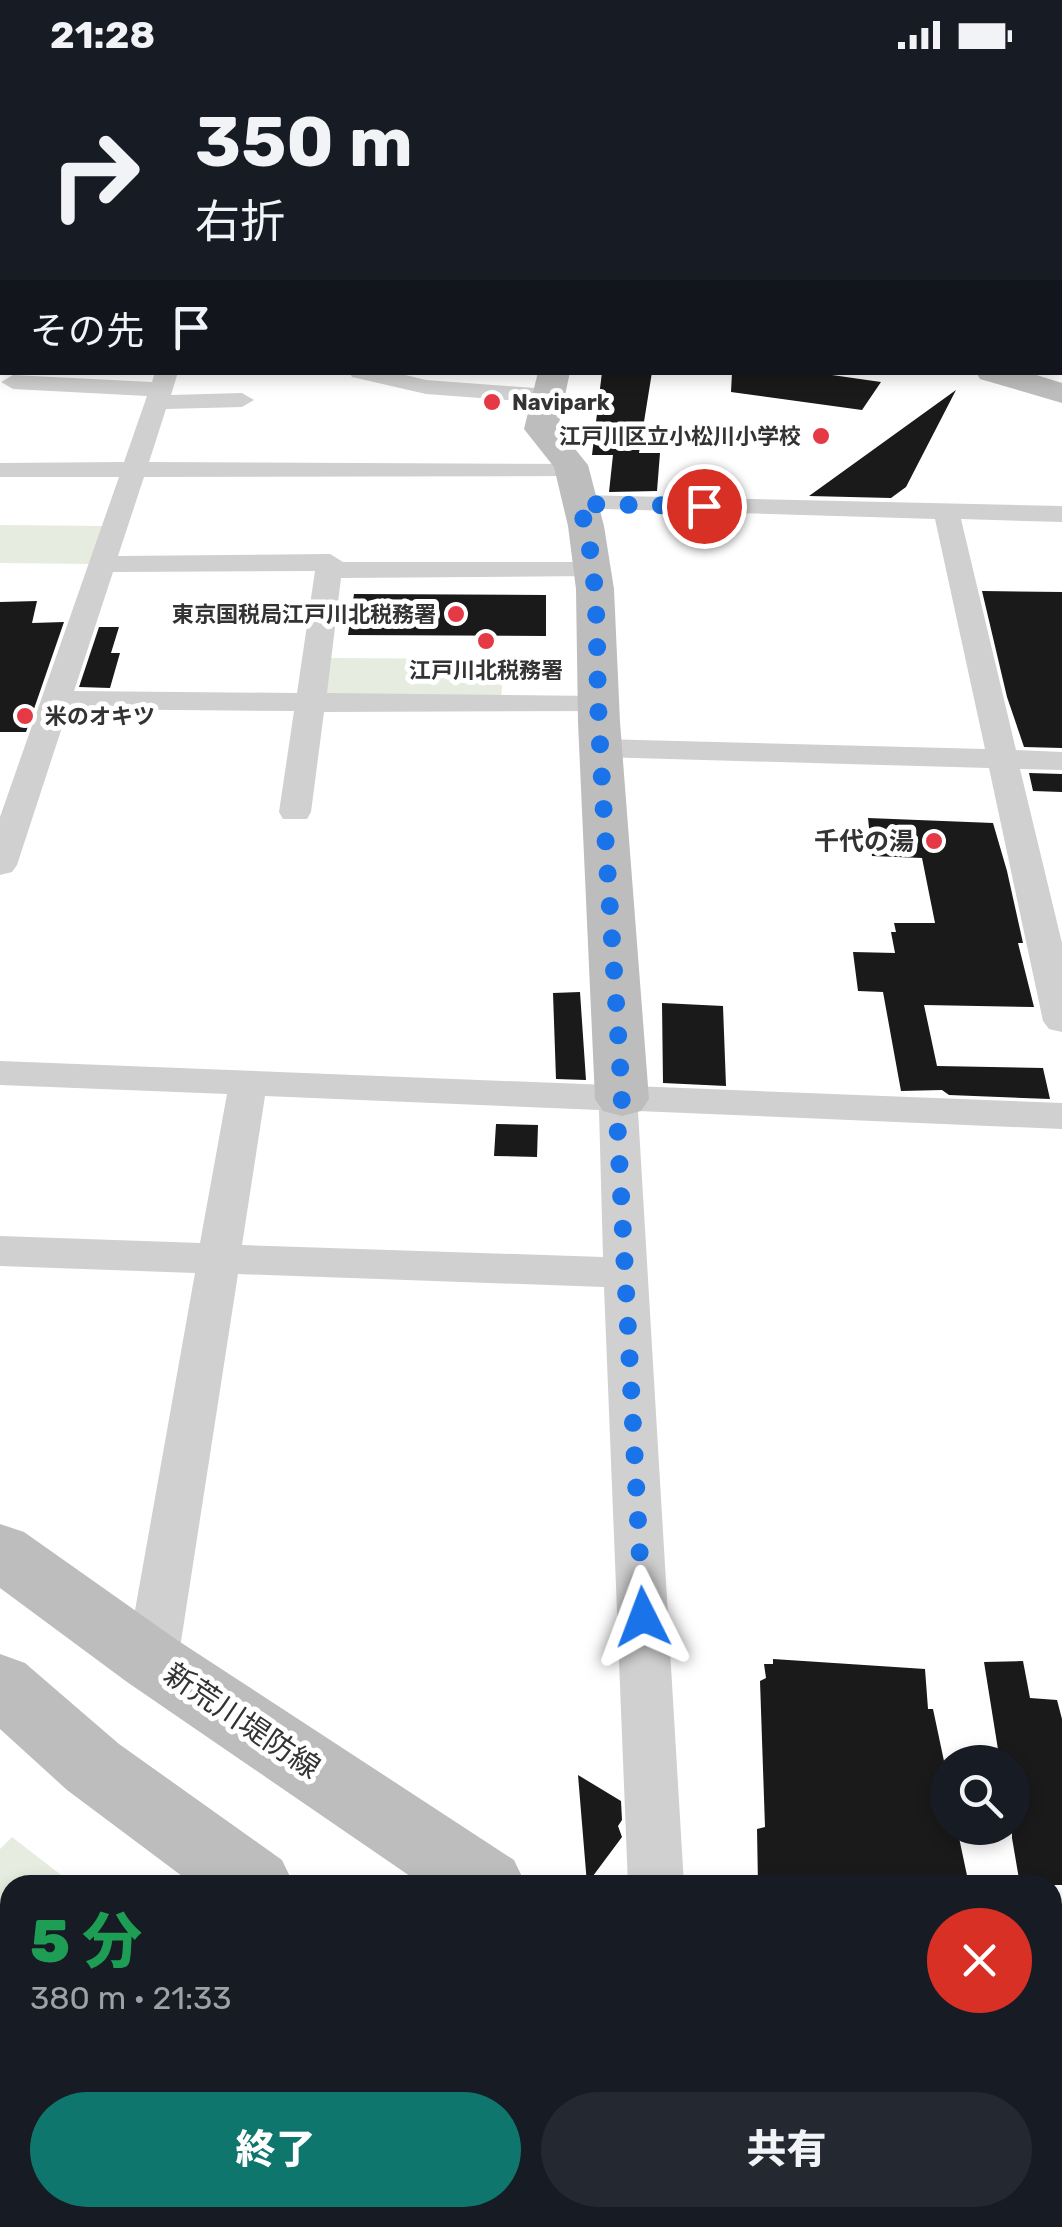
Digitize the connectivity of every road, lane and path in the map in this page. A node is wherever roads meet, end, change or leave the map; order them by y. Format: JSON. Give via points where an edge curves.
{"nodes":[{"id":1,"x":373,"y":375,"type":"edge"},
{"id":2,"x":1001,"y":375,"type":"edge"},
{"id":3,"x":13,"y":382,"type":"dead end"},
{"id":4,"x":551,"y":384,"type":"edge"},
{"id":5,"x":162,"y":388,"type":"edge"},
{"id":6,"x":1062,"y":393,"type":"edge"},
{"id":7,"x":242,"y":400,"type":"dead end"},
{"id":8,"x":0,"y":470,"type":"edge"},
{"id":9,"x":135,"y":470,"type":"junction"},
{"id":10,"x":576,"y":486,"type":"junction"},
{"id":11,"x":946,"y":512,"type":"junction"},
{"id":12,"x":1062,"y":514,"type":"edge"},
{"id":13,"x":105,"y":564,"type":"junction"},
{"id":14,"x":592,"y":568,"type":"junction"},
{"id":15,"x":328,"y":570,"type":"junction"},
{"id":16,"x":58,"y":700,"type":"junction"},
{"id":17,"x":310,"y":703,"type":"junction"},
{"id":18,"x":598,"y":705,"type":"junction"},
{"id":19,"x":600,"y":748,"type":"junction"},
{"id":20,"x":1001,"y":759,"type":"junction"},
{"id":21,"x":1062,"y":760,"type":"edge"},
{"id":22,"x":295,"y":812,"type":"dead end"},
{"id":23,"x":0,"y":864,"type":"edge"},
{"id":24,"x":1062,"y":1021,"type":"edge"},
{"id":25,"x":0,"y":1072,"type":"edge"},
{"id":26,"x":248,"y":1083,"type":"junction"},
{"id":27,"x":622,"y":1099,"type":"junction"},
{"id":28,"x":1062,"y":1116,"type":"edge"},
{"id":29,"x":0,"y":1250,"type":"edge"},
{"id":30,"x":219,"y":1258,"type":"junction"},
{"id":31,"x":626,"y":1273,"type":"junction"},
{"id":32,"x":0,"y":1552,"type":"edge"},
{"id":33,"x":152,"y":1661,"type":"junction"},
{"id":34,"x":0,"y":1684,"type":"edge"},
{"id":35,"x":241,"y":1875,"type":"edge"},
{"id":36,"x":473,"y":1875,"type":"edge"},
{"id":37,"x":656,"y":1875,"type":"edge"}],
"edges":[{"from":1,"to":4,"type":"street","via":[[426,387]]},
{"from":2,"to":6,"type":"street"},
{"from":3,"to":5,"type":"street"},
{"from":4,"to":10,"type":"street","via":[[541,429]]},
{"from":5,"to":7,"type":"street"},
{"from":5,"to":9,"type":"street"},
{"from":8,"to":9,"type":"street"},
{"from":9,"to":10,"type":"street"},
{"from":9,"to":13,"type":"street"},
{"from":10,"to":11,"type":"street"},
{"from":10,"to":14,"type":"street"},
{"from":11,"to":12,"type":"street"},
{"from":11,"to":20,"type":"street"},
{"from":13,"to":15,"type":"street","via":[[330,562]]},
{"from":13,"to":16,"type":"street"},
{"from":14,"to":15,"type":"street"},
{"from":14,"to":18,"type":"street"},
{"from":15,"to":17,"type":"street"},
{"from":16,"to":17,"type":"street"},
{"from":16,"to":23,"type":"street"},
{"from":17,"to":18,"type":"street"},
{"from":17,"to":22,"type":"street"},
{"from":18,"to":19,"type":"street"},
{"from":19,"to":20,"type":"street"},
{"from":19,"to":27,"type":"street"},
{"from":20,"to":21,"type":"street"},
{"from":20,"to":24,"type":"street"},
{"from":25,"to":26,"type":"street"},
{"from":26,"to":27,"type":"street"},
{"from":26,"to":30,"type":"street"},
{"from":27,"to":28,"type":"street"},
{"from":27,"to":31,"type":"street","via":[[617,1117]]},
{"from":29,"to":30,"type":"street"},
{"from":30,"to":31,"type":"street"},
{"from":30,"to":33,"type":"street"},
{"from":31,"to":37,"type":"street"},
{"from":32,"to":33,"type":"street","name":"新荒川堤防線"},
{"from":33,"to":36,"type":"street","name":"新荒川堤防線"},
{"from":34,"to":35,"type":"street","via":[[93,1767]]}]}
